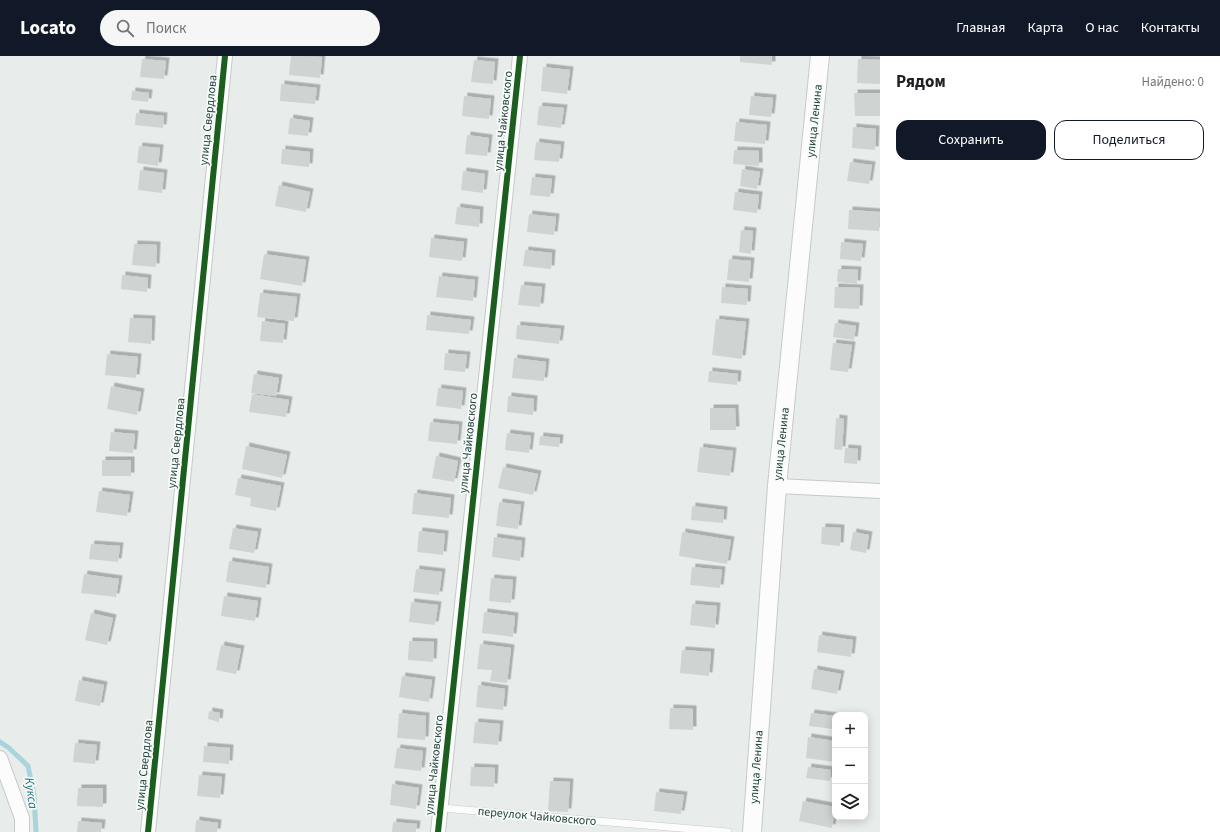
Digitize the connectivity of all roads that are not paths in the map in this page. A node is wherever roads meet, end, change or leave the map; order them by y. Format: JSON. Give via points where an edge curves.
{"nodes":[{"id":1,"x":225,"y":56,"type":"edge"},
{"id":2,"x":520,"y":56,"type":"edge"},
{"id":3,"x":820,"y":56,"type":"edge"},
{"id":4,"x":777,"y":486,"type":"junction"},
{"id":5,"x":880,"y":491,"type":"edge"},
{"id":6,"x":0,"y":759,"type":"edge"},
{"id":7,"x":441,"y":808,"type":"junction"},
{"id":8,"x":22,"y":832,"type":"edge"},
{"id":9,"x":148,"y":832,"type":"edge"},
{"id":10,"x":438,"y":832,"type":"edge"},
{"id":11,"x":728,"y":832,"type":"edge"},
{"id":12,"x":752,"y":832,"type":"edge"}],
"edges":[{"from":1,"to":9,"type":"street","name":"улица Свердлова"},
{"from":2,"to":7,"type":"street","name":"улица Чайковского"},
{"from":3,"to":4,"type":"street","name":"улица Ленина"},
{"from":4,"to":5,"type":"street"},
{"from":4,"to":12,"type":"street","name":"улица Ленина"},
{"from":6,"to":8,"type":"street","via":[[22,818]]},
{"from":7,"to":10,"type":"street","name":"улица Чайковского"},
{"from":7,"to":11,"type":"lane","name":"переулок Чайковского"}]}
